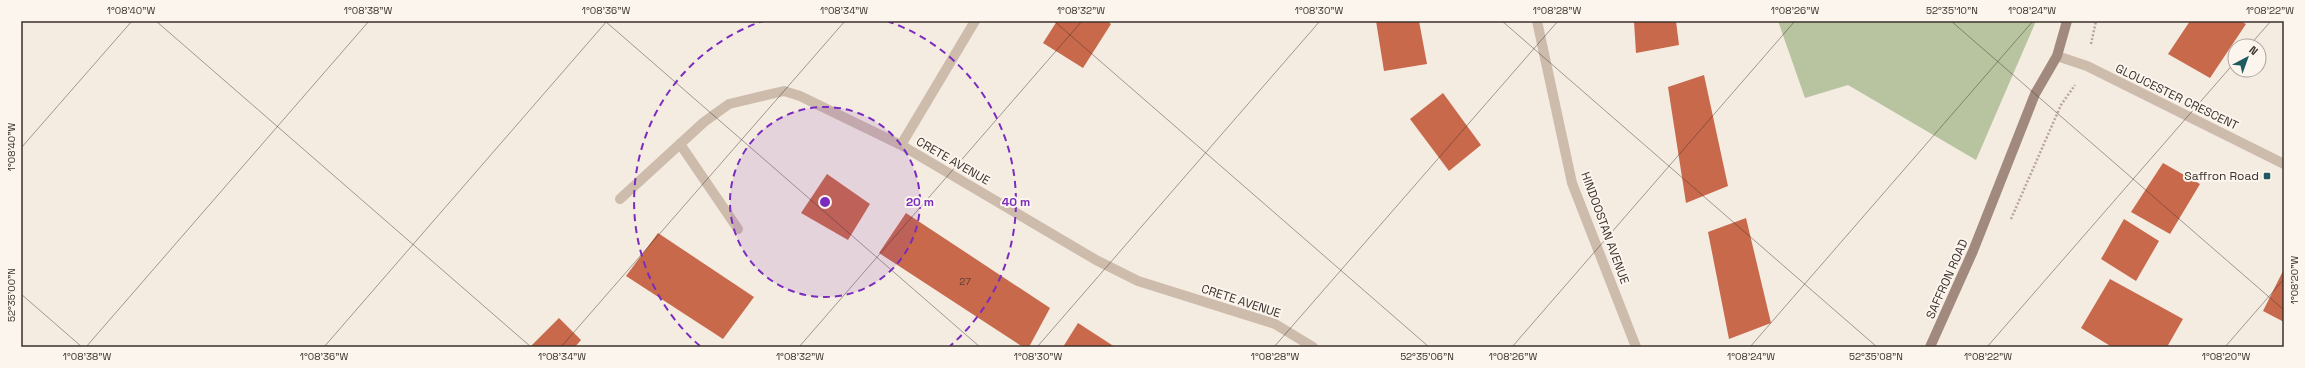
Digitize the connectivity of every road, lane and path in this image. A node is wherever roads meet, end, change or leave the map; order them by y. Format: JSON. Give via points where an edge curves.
{"nodes":[{"id":1,"x":976,"y":21,"type":"edge"},
{"id":2,"x":1537,"y":21,"type":"edge"},
{"id":3,"x":2067,"y":21,"type":"edge"},
{"id":4,"x":2096,"y":21,"type":"edge"},
{"id":5,"x":2057,"y":56,"type":"junction"},
{"id":6,"x":2087,"y":66,"type":"junction"},
{"id":7,"x":680,"y":144,"type":"junction"},
{"id":8,"x":901,"y":145,"type":"junction"},
{"id":9,"x":2284,"y":164,"type":"edge"},
{"id":10,"x":620,"y":199,"type":"dead end"},
{"id":11,"x":2010,"y":222,"type":"dead end"},
{"id":12,"x":738,"y":229,"type":"dead end"},
{"id":13,"x":1313,"y":347,"type":"edge"},
{"id":14,"x":1636,"y":347,"type":"edge"},
{"id":15,"x":1930,"y":347,"type":"edge"}],
"edges":[{"from":1,"to":8,"type":"street"},
{"from":2,"to":14,"type":"street","name":"HINDOOSTAN AVENUE","via":[[1572,182]]},
{"from":3,"to":5,"type":"main road","name":"SAFFRON ROAD"},
{"from":4,"to":6,"type":"path"},
{"from":5,"to":6,"type":"street","name":"GLOUCESTER CRESCENT"},
{"from":5,"to":15,"type":"main road","name":"SAFFRON ROAD","via":[[2035,94],[1973,251]]},
{"from":6,"to":9,"type":"street","name":"GLOUCESTER CRESCENT"},
{"from":6,"to":11,"type":"path","via":[[2061,105]]},
{"from":7,"to":8,"type":"street","name":"CRETE AVENUE","via":[[729,104],[784,91],[800,96]]},
{"from":7,"to":10,"type":"street","name":"CRETE AVENUE"},
{"from":7,"to":12,"type":"street"},
{"from":8,"to":13,"type":"street","name":"CRETE AVENUE","via":[[1096,260],[1138,281],[1275,324]]}]}
